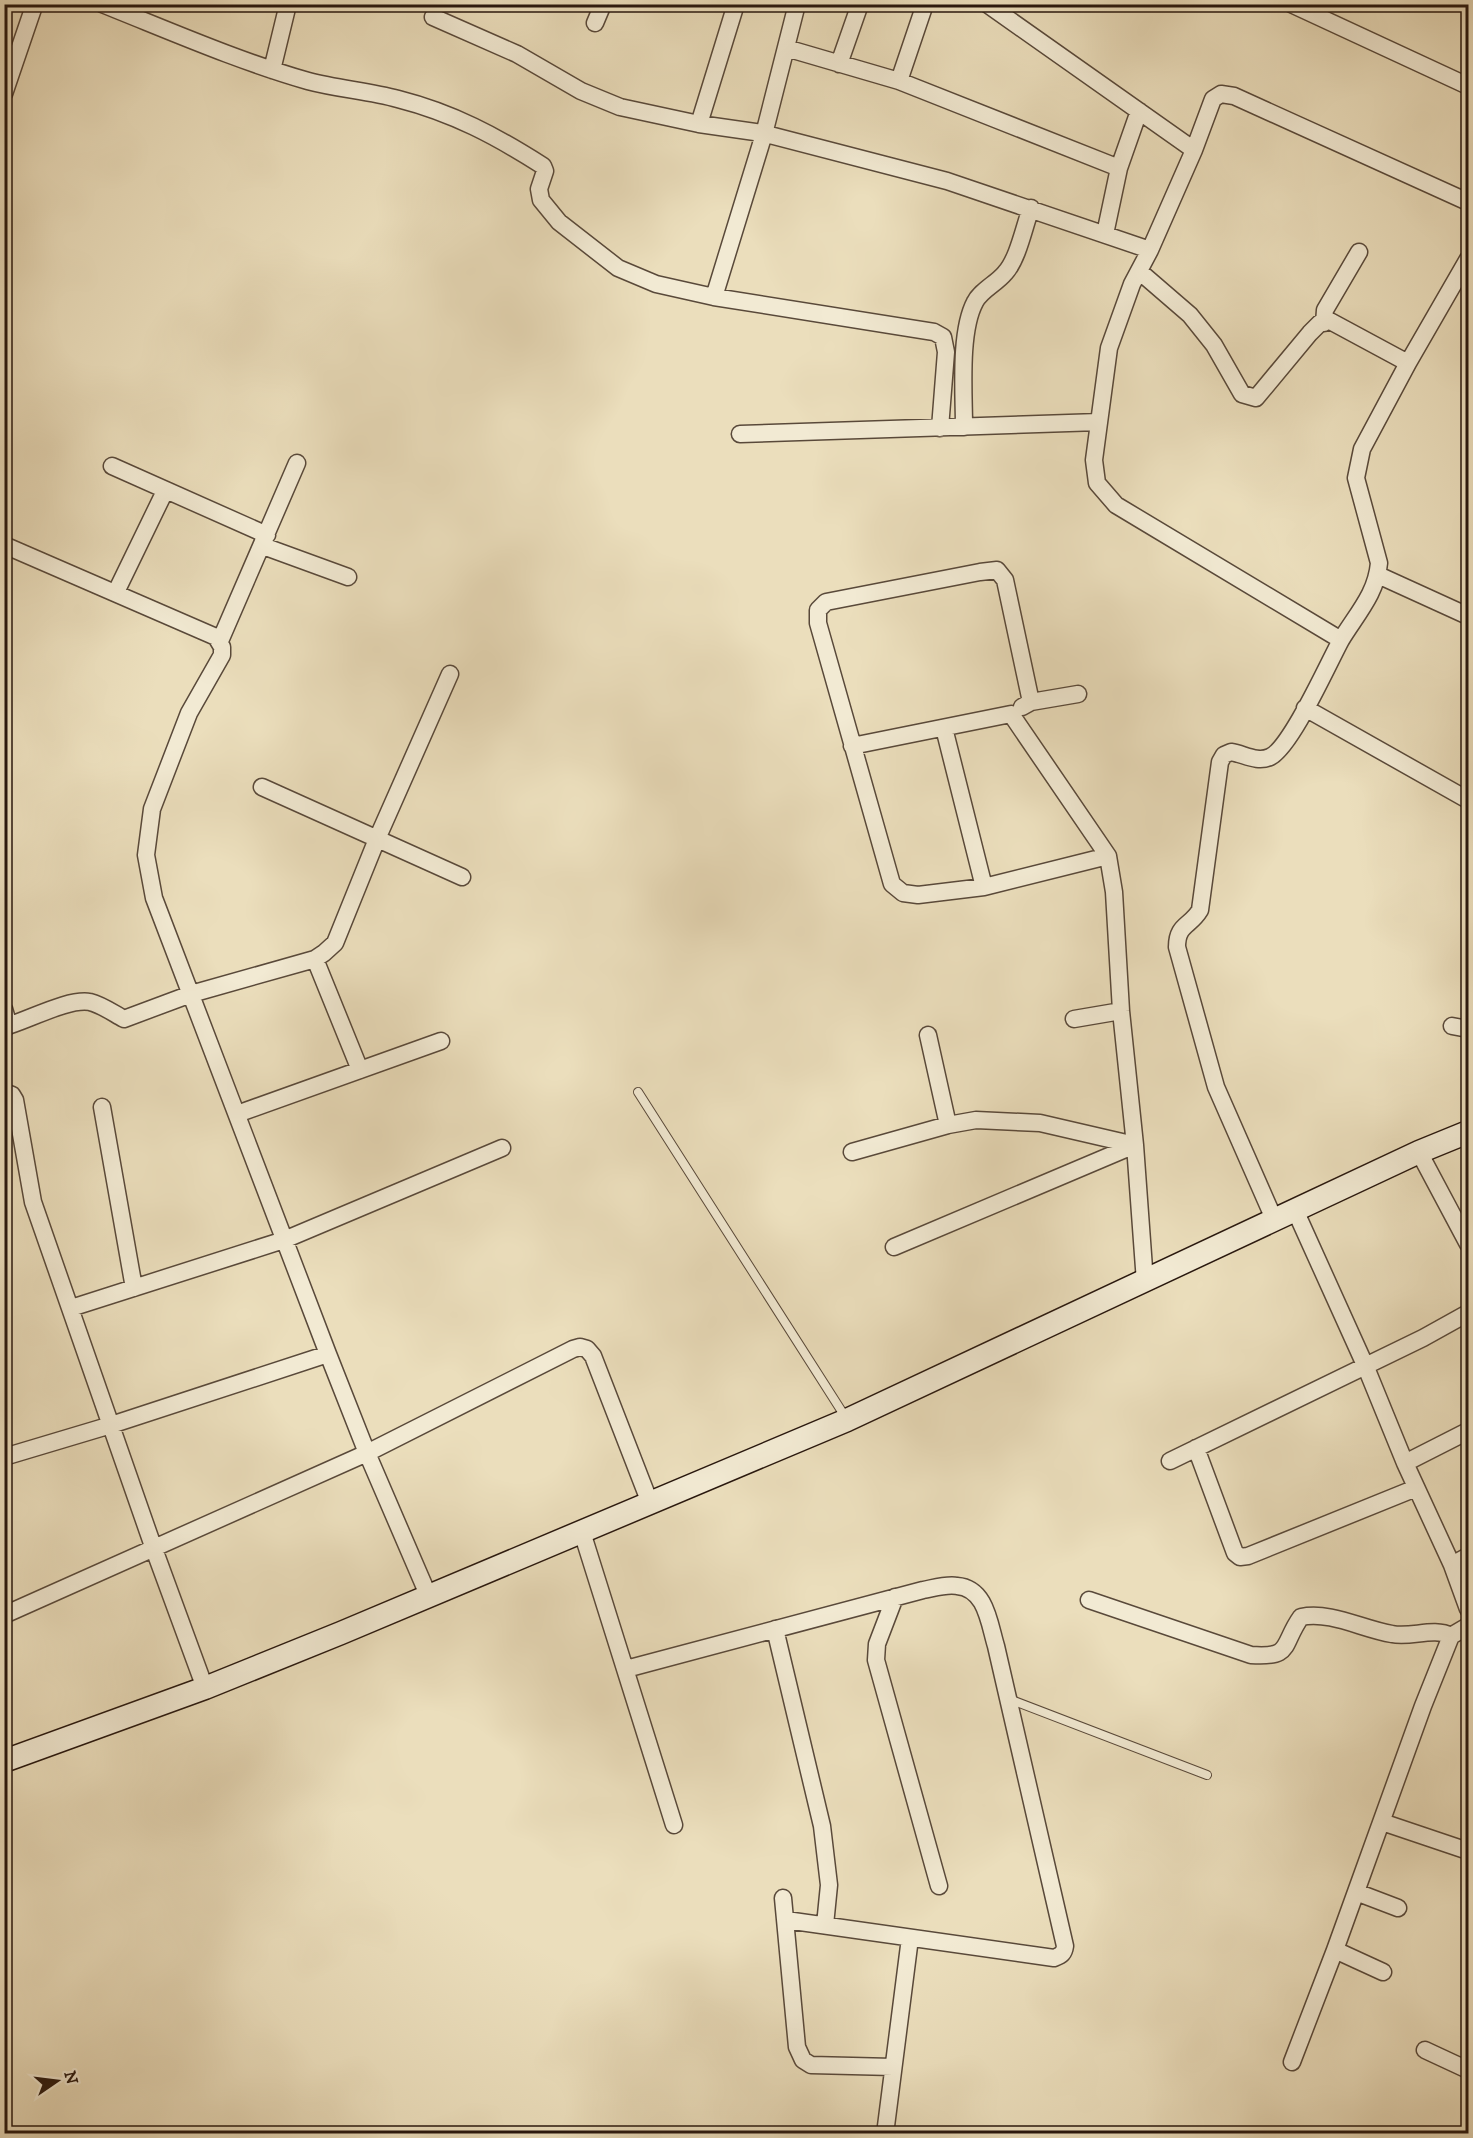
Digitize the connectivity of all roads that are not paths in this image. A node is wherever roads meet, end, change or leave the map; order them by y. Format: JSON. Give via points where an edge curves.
{"nodes":[{"id":1,"x":102,"y":4,"type":"edge"},
{"id":2,"x":288,"y":4,"type":"edge"},
{"id":3,"x":603,"y":4,"type":"edge"},
{"id":4,"x":736,"y":4,"type":"edge"},
{"id":5,"x":797,"y":4,"type":"edge"},
{"id":6,"x":860,"y":4,"type":"edge"},
{"id":7,"x":925,"y":4,"type":"edge"},
{"id":8,"x":987,"y":4,"type":"edge"},
{"id":9,"x":1291,"y":4,"type":"edge"},
{"id":10,"x":33,"y":5,"type":"edge"},
{"id":11,"x":433,"y":16,"type":"dead end"},
{"id":12,"x":595,"y":23,"type":"dead end"},
{"id":13,"x":786,"y":48,"type":"junction"},
{"id":14,"x":839,"y":64,"type":"junction"},
{"id":15,"x":272,"y":70,"type":"junction"},
{"id":16,"x":899,"y":81,"type":"junction"},
{"id":17,"x":1467,"y":82,"type":"edge"},
{"id":18,"x":4,"y":94,"type":"edge"},
{"id":19,"x":1139,"y":111,"type":"junction"},
{"id":20,"x":699,"y":124,"type":"junction"},
{"id":21,"x":764,"y":134,"type":"junction"},
{"id":22,"x":1194,"y":150,"type":"junction"},
{"id":23,"x":1119,"y":168,"type":"junction"},
{"id":24,"x":1468,"y":202,"type":"edge"},
{"id":25,"x":1031,"y":208,"type":"junction"},
{"id":26,"x":1105,"y":234,"type":"junction"},
{"id":27,"x":1150,"y":250,"type":"junction"},
{"id":28,"x":1359,"y":252,"type":"dead end"},
{"id":29,"x":1468,"y":259,"type":"edge"},
{"id":30,"x":1139,"y":271,"type":"junction"},
{"id":31,"x":714,"y":297,"type":"junction"},
{"id":32,"x":1324,"y":323,"type":"junction"},
{"id":33,"x":1408,"y":363,"type":"junction"},
{"id":34,"x":1099,"y":422,"type":"junction"},
{"id":35,"x":964,"y":427,"type":"junction"},
{"id":36,"x":940,"y":428,"type":"junction"},
{"id":37,"x":740,"y":434,"type":"dead end"},
{"id":38,"x":297,"y":463,"type":"dead end"},
{"id":39,"x":112,"y":466,"type":"dead end"},
{"id":40,"x":165,"y":491,"type":"junction"},
{"id":41,"x":265,"y":541,"type":"junction"},
{"id":42,"x":4,"y":545,"type":"edge"},
{"id":43,"x":1377,"y":575,"type":"junction"},
{"id":44,"x":348,"y":577,"type":"dead end"},
{"id":45,"x":116,"y":592,"type":"junction"},
{"id":46,"x":1468,"y":616,"type":"edge"},
{"id":47,"x":1341,"y":640,"type":"junction"},
{"id":48,"x":220,"y":641,"type":"junction"},
{"id":49,"x":450,"y":674,"type":"dead end"},
{"id":50,"x":1078,"y":694,"type":"dead end"},
{"id":51,"x":1031,"y":702,"type":"junction"},
{"id":52,"x":1305,"y":708,"type":"junction"},
{"id":53,"x":1011,"y":714,"type":"junction"},
{"id":54,"x":944,"y":728,"type":"junction"},
{"id":55,"x":852,"y":746,"type":"junction"},
{"id":56,"x":262,"y":787,"type":"dead end"},
{"id":57,"x":1468,"y":800,"type":"edge"},
{"id":58,"x":377,"y":839,"type":"junction"},
{"id":59,"x":1108,"y":856,"type":"junction"},
{"id":60,"x":462,"y":877,"type":"dead end"},
{"id":61,"x":984,"y":887,"type":"junction"},
{"id":62,"x":315,"y":959,"type":"junction"},
{"id":63,"x":191,"y":994,"type":"junction"},
{"id":64,"x":4,"y":1009,"type":"edge"},
{"id":65,"x":1121,"y":1011,"type":"junction"},
{"id":66,"x":1074,"y":1019,"type":"dead end"},
{"id":67,"x":7,"y":1027,"type":"edge"},
{"id":68,"x":928,"y":1035,"type":"dead end"},
{"id":69,"x":441,"y":1041,"type":"dead end"},
{"id":70,"x":360,"y":1070,"type":"junction"},
{"id":71,"x":4,"y":1092,"type":"edge"},
{"id":72,"x":638,"y":1092,"type":"dead end"},
{"id":73,"x":102,"y":1107,"type":"dead end"},
{"id":74,"x":237,"y":1114,"type":"junction"},
{"id":75,"x":948,"y":1125,"type":"junction"},
{"id":76,"x":1468,"y":1132,"type":"edge"},
{"id":77,"x":1135,"y":1145,"type":"junction"},
{"id":78,"x":502,"y":1148,"type":"dead end"},
{"id":79,"x":852,"y":1152,"type":"dead end"},
{"id":80,"x":1419,"y":1152,"type":"junction"},
{"id":81,"x":1295,"y":1210,"type":"junction"},
{"id":82,"x":1274,"y":1220,"type":"junction"},
{"id":83,"x":284,"y":1240,"type":"junction"},
{"id":84,"x":1468,"y":1244,"type":"edge"},
{"id":85,"x":894,"y":1247,"type":"dead end"},
{"id":86,"x":1145,"y":1282,"type":"junction"},
{"id":87,"x":134,"y":1288,"type":"junction"},
{"id":88,"x":71,"y":1308,"type":"junction"},
{"id":89,"x":1468,"y":1313,"type":"edge"},
{"id":90,"x":328,"y":1354,"type":"junction"},
{"id":91,"x":1365,"y":1365,"type":"junction"},
{"id":92,"x":847,"y":1420,"type":"junction"},
{"id":93,"x":111,"y":1425,"type":"junction"},
{"id":94,"x":1468,"y":1431,"type":"edge"},
{"id":95,"x":1196,"y":1448,"type":"junction"},
{"id":96,"x":367,"y":1453,"type":"junction"},
{"id":97,"x":4,"y":1457,"type":"edge"},
{"id":98,"x":1170,"y":1461,"type":"dead end"},
{"id":99,"x":1405,"y":1463,"type":"junction"},
{"id":100,"x":1416,"y":1488,"type":"junction"},
{"id":101,"x":650,"y":1503,"type":"junction"},
{"id":102,"x":582,"y":1532,"type":"junction"},
{"id":103,"x":154,"y":1549,"type":"junction"},
{"id":104,"x":1468,"y":1556,"type":"edge"},
{"id":105,"x":1452,"y":1564,"type":"junction"},
{"id":106,"x":429,"y":1597,"type":"junction"},
{"id":107,"x":895,"y":1597,"type":"junction"},
{"id":108,"x":1089,"y":1600,"type":"dead end"},
{"id":109,"x":1468,"y":1609,"type":"edge"},
{"id":110,"x":4,"y":1615,"type":"edge"},
{"id":111,"x":1468,"y":1626,"type":"edge"},
{"id":112,"x":775,"y":1629,"type":"junction"},
{"id":113,"x":1452,"y":1636,"type":"junction"},
{"id":114,"x":626,"y":1669,"type":"junction"},
{"id":115,"x":205,"y":1688,"type":"junction"},
{"id":116,"x":1009,"y":1699,"type":"junction"},
{"id":117,"x":4,"y":1761,"type":"edge"},
{"id":118,"x":1207,"y":1775,"type":"dead end"},
{"id":119,"x":1382,"y":1822,"type":"junction"},
{"id":120,"x":675,"y":1825,"type":"dead end"},
{"id":121,"x":1468,"y":1851,"type":"edge"},
{"id":122,"x":939,"y":1886,"type":"dead end"},
{"id":123,"x":1356,"y":1892,"type":"junction"},
{"id":124,"x":783,"y":1898,"type":"dead end"},
{"id":125,"x":1398,"y":1908,"type":"dead end"},
{"id":126,"x":786,"y":1920,"type":"junction"},
{"id":127,"x":825,"y":1925,"type":"junction"},
{"id":128,"x":910,"y":1938,"type":"junction"},
{"id":129,"x":1335,"y":1950,"type":"junction"},
{"id":130,"x":1383,"y":1972,"type":"dead end"},
{"id":131,"x":1425,"y":2050,"type":"dead end"},
{"id":132,"x":1292,"y":2062,"type":"dead end"},
{"id":133,"x":1467,"y":2065,"type":"edge"},
{"id":134,"x":893,"y":2067,"type":"junction"},
{"id":135,"x":885,"y":2133,"type":"edge"}],
"edges":[{"from":1,"to":15,"type":"street"},
{"from":2,"to":15,"type":"street"},
{"from":3,"to":12,"type":"street"},
{"from":4,"to":20,"type":"street"},
{"from":5,"to":13,"type":"street"},
{"from":6,"to":14,"type":"street"},
{"from":7,"to":16,"type":"street"},
{"from":8,"to":19,"type":"street"},
{"from":9,"to":17,"type":"street"},
{"from":10,"to":18,"type":"street"},
{"from":11,"to":20,"type":"street","via":[[620,107]]},
{"from":13,"to":14,"type":"street"},
{"from":13,"to":21,"type":"street"},
{"from":14,"to":16,"type":"street"},
{"from":15,"to":31,"type":"street","via":[[400,99],[485,130],[543,166],[541,200],[559,222],[618,268],[656,284]]},
{"from":16,"to":23,"type":"street"},
{"from":19,"to":22,"type":"street"},
{"from":19,"to":23,"type":"street"},
{"from":20,"to":21,"type":"street"},
{"from":21,"to":25,"type":"street","via":[[947,181]]},
{"from":21,"to":31,"type":"street"},
{"from":22,"to":24,"type":"street","via":[[1213,99],[1221,94],[1234,96]]},
{"from":22,"to":27,"type":"street"},
{"from":23,"to":26,"type":"street"},
{"from":25,"to":26,"type":"street"},
{"from":25,"to":35,"type":"street","via":[[1007,272],[975,302],[963,360]]},
{"from":26,"to":27,"type":"street"},
{"from":27,"to":30,"type":"street"},
{"from":28,"to":32,"type":"street","via":[[1325,310]]},
{"from":29,"to":33,"type":"street"},
{"from":30,"to":32,"type":"street","via":[[1190,315],[1214,345],[1242,394],[1256,398],[1310,333]]},
{"from":30,"to":34,"type":"street","via":[[1109,348]]},
{"from":31,"to":36,"type":"street","via":[[934,332],[943,337],[946,352]]},
{"from":32,"to":33,"type":"street","via":[[1330,321]]},
{"from":33,"to":43,"type":"street","via":[[1370,432],[1356,478],[1379,563]]},
{"from":34,"to":35,"type":"street"},
{"from":34,"to":47,"type":"street","via":[[1094,460],[1097,483],[1116,505]]},
{"from":35,"to":36,"type":"street"},
{"from":36,"to":37,"type":"street"},
{"from":38,"to":41,"type":"street"},
{"from":39,"to":40,"type":"street"},
{"from":40,"to":41,"type":"street"},
{"from":40,"to":45,"type":"street"},
{"from":41,"to":44,"type":"street"},
{"from":41,"to":48,"type":"street"},
{"from":42,"to":45,"type":"street"},
{"from":43,"to":46,"type":"street"},
{"from":43,"to":47,"type":"street","via":[[1370,594]]},
{"from":45,"to":48,"type":"street"},
{"from":47,"to":52,"type":"street"},
{"from":48,"to":63,"type":"street","via":[[222,655],[189,713],[152,809],[146,855],[154,898]]},
{"from":49,"to":58,"type":"street"},
{"from":50,"to":51,"type":"street"},
{"from":51,"to":53,"type":"street"},
{"from":51,"to":55,"type":"street","via":[[1005,580],[997,570],[826,602],[818,610],[818,623]]},
{"from":52,"to":57,"type":"street"},
{"from":52,"to":82,"type":"street","via":[[1278,752],[1260,759],[1231,752],[1224,755],[1200,910],[1177,937],[1216,1087]]},
{"from":53,"to":54,"type":"street"},
{"from":53,"to":59,"type":"street"},
{"from":54,"to":55,"type":"street"},
{"from":54,"to":61,"type":"street"},
{"from":55,"to":61,"type":"street","via":[[892,884],[903,893],[918,895]]},
{"from":56,"to":58,"type":"street"},
{"from":58,"to":60,"type":"street"},
{"from":58,"to":62,"type":"street","via":[[335,943]]},
{"from":59,"to":61,"type":"street"},
{"from":59,"to":65,"type":"street"},
{"from":62,"to":63,"type":"street"},
{"from":62,"to":70,"type":"street"},
{"from":63,"to":67,"type":"street","via":[[124,1018],[88,1002],[64,1005]]},
{"from":63,"to":74,"type":"street"},
{"from":64,"to":67,"type":"street"},
{"from":65,"to":66,"type":"street"},
{"from":65,"to":77,"type":"street"},
{"from":68,"to":75,"type":"street"},
{"from":69,"to":70,"type":"street"},
{"from":70,"to":74,"type":"street"},
{"from":71,"to":88,"type":"street","via":[[15,1100],[33,1202]]},
{"from":72,"to":92,"type":"lane"},
{"from":73,"to":87,"type":"street"},
{"from":74,"to":83,"type":"street"},
{"from":75,"to":77,"type":"street","via":[[976,1120],[1040,1123]]},
{"from":75,"to":79,"type":"street"},
{"from":76,"to":80,"type":"main road"},
{"from":77,"to":85,"type":"street"},
{"from":77,"to":86,"type":"street"},
{"from":78,"to":83,"type":"street"},
{"from":80,"to":81,"type":"main road"},
{"from":80,"to":84,"type":"street"},
{"from":81,"to":82,"type":"main road"},
{"from":81,"to":91,"type":"street"},
{"from":82,"to":86,"type":"main road"},
{"from":83,"to":87,"type":"street"},
{"from":83,"to":90,"type":"street"},
{"from":86,"to":92,"type":"main road"},
{"from":87,"to":88,"type":"street"},
{"from":88,"to":93,"type":"street"},
{"from":89,"to":91,"type":"street"},
{"from":90,"to":93,"type":"street"},
{"from":90,"to":96,"type":"street"},
{"from":91,"to":95,"type":"street"},
{"from":91,"to":99,"type":"street"},
{"from":92,"to":101,"type":"main road"},
{"from":93,"to":97,"type":"street"},
{"from":93,"to":103,"type":"street"},
{"from":94,"to":99,"type":"street"},
{"from":95,"to":98,"type":"street"},
{"from":95,"to":100,"type":"street","via":[[1235,1553],[1240,1557]]},
{"from":96,"to":101,"type":"street","via":[[580,1347],[593,1356]]},
{"from":96,"to":103,"type":"street"},
{"from":96,"to":106,"type":"street"},
{"from":99,"to":100,"type":"street"},
{"from":100,"to":105,"type":"street"},
{"from":101,"to":102,"type":"main road"},
{"from":102,"to":106,"type":"main road"},
{"from":102,"to":114,"type":"street"},
{"from":103,"to":110,"type":"street"},
{"from":103,"to":115,"type":"street"},
{"from":104,"to":105,"type":"street"},
{"from":105,"to":109,"type":"street"},
{"from":106,"to":115,"type":"main road"},
{"from":107,"to":112,"type":"street"},
{"from":107,"to":116,"type":"street","via":[[956,1585],[973,1590],[984,1604]]},
{"from":107,"to":122,"type":"street","via":[[877,1644],[876,1660]]},
{"from":108,"to":113,"type":"street","via":[[1251,1655],[1280,1654],[1301,1617],[1315,1614],[1394,1635],[1444,1632]]},
{"from":111,"to":113,"type":"street"},
{"from":112,"to":114,"type":"street"},
{"from":112,"to":127,"type":"street","via":[[822,1826],[830,1885]]},
{"from":113,"to":119,"type":"street"},
{"from":114,"to":120,"type":"street"},
{"from":115,"to":117,"type":"main road"},
{"from":116,"to":118,"type":"lane"},
{"from":116,"to":128,"type":"street","via":[[1064,1951],[1054,1958]]},
{"from":119,"to":121,"type":"street"},
{"from":119,"to":123,"type":"street"},
{"from":123,"to":125,"type":"street"},
{"from":123,"to":129,"type":"street"},
{"from":124,"to":126,"type":"street"},
{"from":126,"to":127,"type":"street"},
{"from":126,"to":134,"type":"street","via":[[797,2047],[803,2060],[811,2065]]},
{"from":127,"to":128,"type":"street"},
{"from":128,"to":134,"type":"street"},
{"from":129,"to":130,"type":"street"},
{"from":129,"to":132,"type":"street"},
{"from":131,"to":133,"type":"street"},
{"from":134,"to":135,"type":"street"}]}
